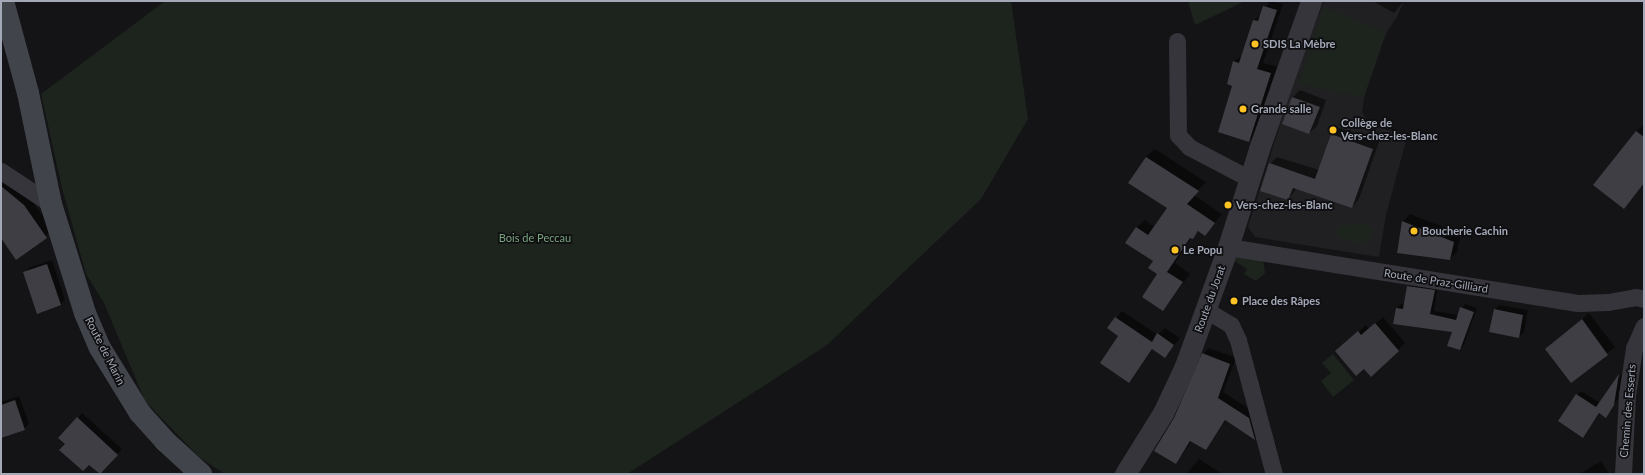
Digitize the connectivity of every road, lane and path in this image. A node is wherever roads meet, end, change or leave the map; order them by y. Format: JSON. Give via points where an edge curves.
{"nodes":[{"id":1,"x":3,"y":1,"type":"edge"},
{"id":2,"x":1311,"y":1,"type":"edge"},
{"id":3,"x":1177,"y":41,"type":"dead end"},
{"id":4,"x":1,"y":171,"type":"edge"},
{"id":5,"x":1250,"y":179,"type":"junction"},
{"id":6,"x":51,"y":204,"type":"junction"},
{"id":7,"x":1228,"y":248,"type":"junction"},
{"id":8,"x":1644,"y":299,"type":"edge"},
{"id":9,"x":1206,"y":310,"type":"junction"},
{"id":10,"x":1644,"y":326,"type":"edge"},
{"id":11,"x":201,"y":474,"type":"edge"},
{"id":12,"x":1125,"y":474,"type":"edge"},
{"id":13,"x":1274,"y":474,"type":"edge"},
{"id":14,"x":1623,"y":474,"type":"edge"}],
"edges":[{"from":1,"to":6,"type":"main road","name":"Route de Marin","via":[[28,93]]},
{"from":2,"to":5,"type":"street","name":"Route du Jorat"},
{"from":3,"to":5,"type":"street","via":[[1178,135],[1189,147]]},
{"from":4,"to":6,"type":"street"},
{"from":5,"to":7,"type":"street","name":"Route du Jorat"},
{"from":6,"to":11,"type":"main road","name":"Route de Marin","via":[[85,313],[100,348],[140,413],[165,441]]},
{"from":7,"to":8,"type":"street","name":"Route de Praz-Gilliard","via":[[1578,303],[1608,302],[1636,297]]},
{"from":7,"to":9,"type":"street","name":"Route du Jorat"},
{"from":9,"to":12,"type":"street","name":"Route du Jorat","via":[[1185,366],[1162,414]]},
{"from":9,"to":13,"type":"street","via":[[1231,325],[1238,340]]},
{"from":10,"to":14,"type":"street","name":"Chemin des Esserts","via":[[1634,348],[1627,395]]}]}
